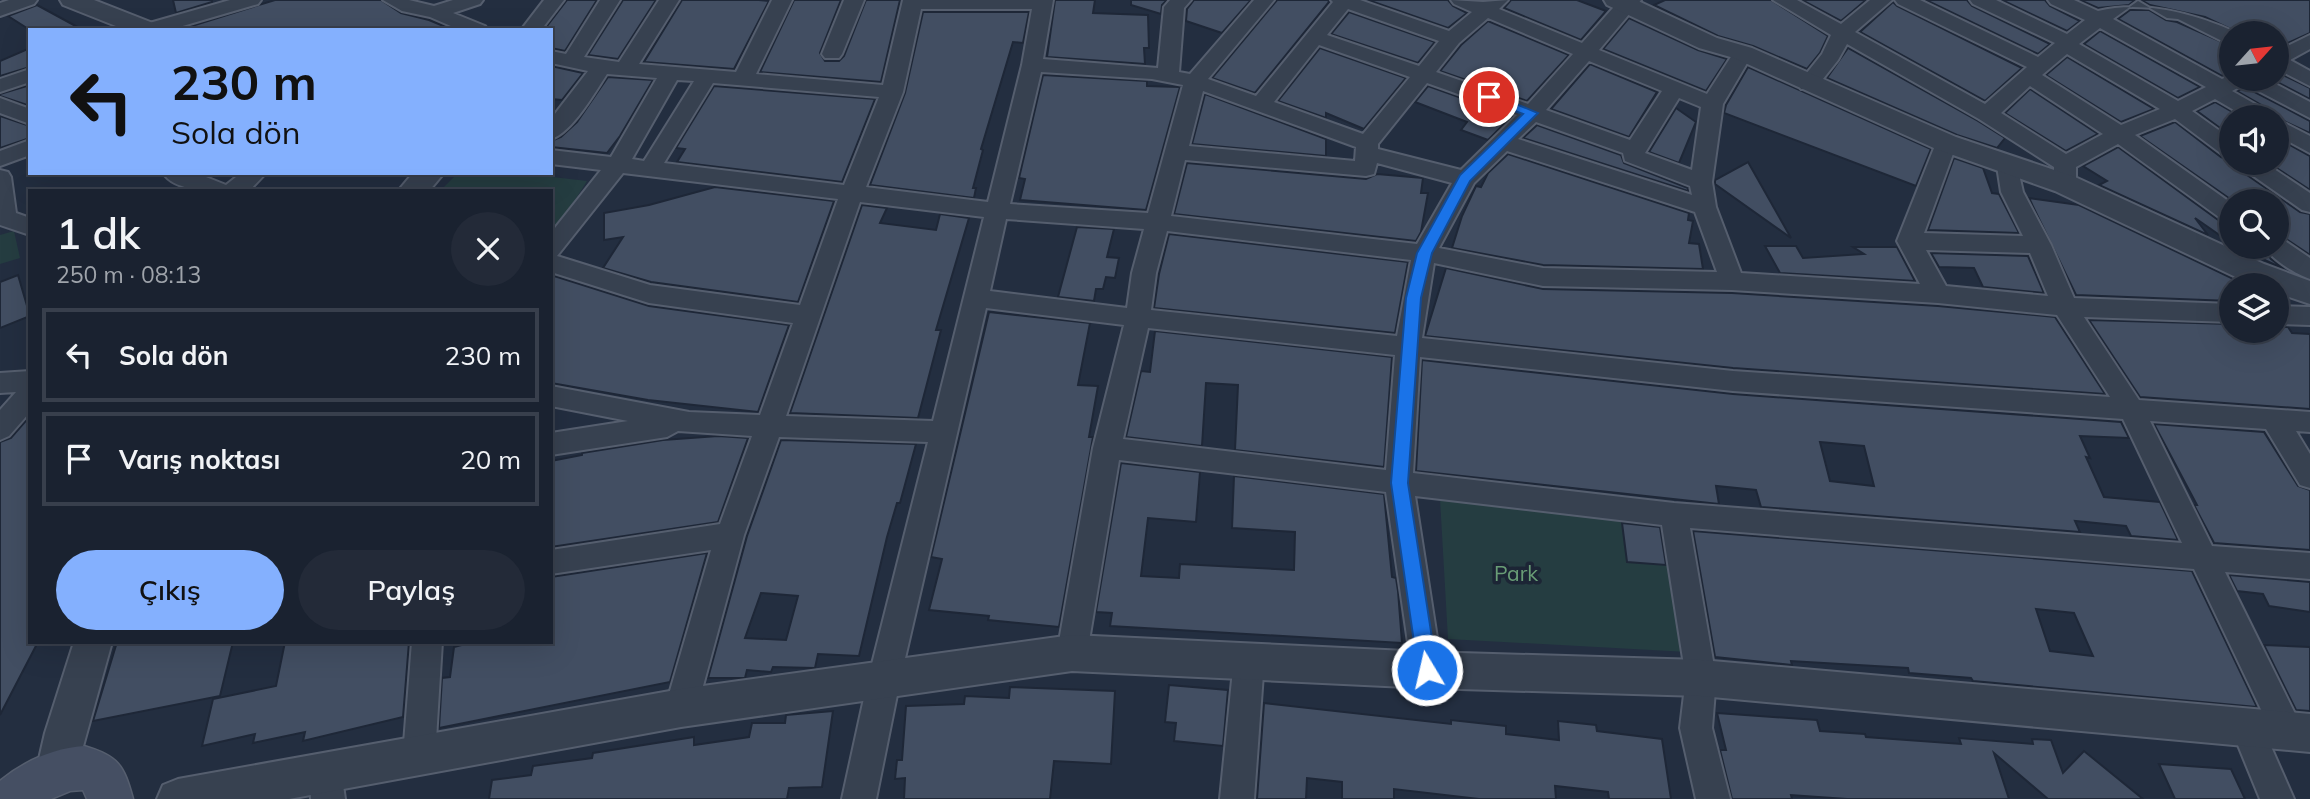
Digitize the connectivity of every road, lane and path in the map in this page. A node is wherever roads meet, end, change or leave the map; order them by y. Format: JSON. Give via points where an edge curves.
{"nodes":[{"id":1,"x":27,"y":0,"type":"edge"},
{"id":2,"x":72,"y":0,"type":"edge"},
{"id":3,"x":251,"y":0,"type":"edge"},
{"id":4,"x":393,"y":0,"type":"edge"},
{"id":5,"x":473,"y":0,"type":"edge"},
{"id":6,"x":554,"y":0,"type":"edge"},
{"id":7,"x":610,"y":0,"type":"edge"},
{"id":8,"x":669,"y":0,"type":"edge"},
{"id":9,"x":782,"y":0,"type":"edge"},
{"id":10,"x":853,"y":0,"type":"edge"},
{"id":11,"x":1264,"y":0,"type":"edge"},
{"id":12,"x":1461,"y":0,"type":"edge"},
{"id":13,"x":1783,"y":0,"type":"edge"},
{"id":14,"x":1882,"y":0,"type":"edge"},
{"id":15,"x":1905,"y":0,"type":"edge"},
{"id":16,"x":1980,"y":0,"type":"edge"},
{"id":17,"x":2058,"y":0,"type":"edge"},
{"id":18,"x":2129,"y":0,"type":"edge"},
{"id":19,"x":2147,"y":0,"type":"edge"},
{"id":20,"x":912,"y":1,"type":"edge"},
{"id":21,"x":1343,"y":1,"type":"edge"},
{"id":22,"x":1624,"y":1,"type":"edge"},
{"id":23,"x":1043,"y":2,"type":"edge"},
{"id":24,"x":1174,"y":2,"type":"edge"},
{"id":25,"x":1493,"y":5,"type":"edge"},
{"id":26,"x":1386,"y":7,"type":"edge"},
{"id":27,"x":0,"y":10,"type":"edge"},
{"id":28,"x":435,"y":12,"type":"junction"},
{"id":29,"x":2099,"y":19,"type":"junction"},
{"id":30,"x":143,"y":28,"type":"edge"},
{"id":31,"x":155,"y":28,"type":"edge"},
{"id":32,"x":473,"y":28,"type":"edge"},
{"id":33,"x":533,"y":28,"type":"edge"},
{"id":34,"x":2219,"y":32,"type":"edge"},
{"id":35,"x":1841,"y":34,"type":"junction"},
{"id":36,"x":1315,"y":37,"type":"junction"},
{"id":37,"x":1452,"y":39,"type":"junction"},
{"id":38,"x":2310,"y":41,"type":"edge"},
{"id":39,"x":2067,"y":43,"type":"junction"},
{"id":40,"x":1587,"y":52,"type":"junction"},
{"id":41,"x":1743,"y":53,"type":"junction"},
{"id":42,"x":2289,"y":53,"type":"edge"},
{"id":43,"x":832,"y":54,"type":"dead end"},
{"id":44,"x":562,"y":59,"type":"edge"},
{"id":45,"x":1032,"y":65,"type":"junction"},
{"id":46,"x":601,"y":67,"type":"junction"},
{"id":47,"x":2289,"y":67,"type":"edge"},
{"id":48,"x":625,"y":69,"type":"junction"},
{"id":49,"x":2034,"y":70,"type":"junction"},
{"id":50,"x":670,"y":73,"type":"junction"},
{"id":51,"x":1424,"y":74,"type":"junction"},
{"id":52,"x":1168,"y":75,"type":"junction"},
{"id":53,"x":28,"y":76,"type":"edge"},
{"id":54,"x":706,"y":78,"type":"junction"},
{"id":55,"x":743,"y":79,"type":"junction"},
{"id":56,"x":2310,"y":79,"type":"edge"},
{"id":57,"x":1195,"y":81,"type":"junction"},
{"id":58,"x":2219,"y":82,"type":"edge"},
{"id":59,"x":1808,"y":84,"type":"junction"},
{"id":60,"x":0,"y":86,"type":"edge"},
{"id":61,"x":2219,"y":89,"type":"edge"},
{"id":62,"x":1673,"y":90,"type":"junction"},
{"id":63,"x":2232,"y":91,"type":"edge"},
{"id":64,"x":2273,"y":91,"type":"edge"},
{"id":65,"x":892,"y":92,"type":"junction"},
{"id":66,"x":1261,"y":104,"type":"junction"},
{"id":67,"x":1712,"y":104,"type":"junction"},
{"id":68,"x":0,"y":105,"type":"edge"},
{"id":69,"x":2247,"y":105,"type":"edge"},
{"id":70,"x":2177,"y":110,"type":"junction"},
{"id":71,"x":2310,"y":111,"type":"edge"},
{"id":72,"x":1532,"y":113,"type":"junction"},
{"id":73,"x":1987,"y":114,"type":"junction"},
{"id":74,"x":28,"y":116,"type":"edge"},
{"id":75,"x":553,"y":130,"type":"edge"},
{"id":76,"x":2119,"y":134,"type":"junction"},
{"id":77,"x":2289,"y":134,"type":"edge"},
{"id":78,"x":2219,"y":141,"type":"edge"},
{"id":79,"x":1503,"y":142,"type":"junction"},
{"id":80,"x":1945,"y":143,"type":"junction"},
{"id":81,"x":2310,"y":146,"type":"edge"},
{"id":82,"x":28,"y":148,"type":"edge"},
{"id":83,"x":1367,"y":148,"type":"junction"},
{"id":84,"x":1634,"y":150,"type":"junction"},
{"id":85,"x":1176,"y":152,"type":"junction"},
{"id":86,"x":553,"y":157,"type":"edge"},
{"id":87,"x":0,"y":159,"type":"edge"},
{"id":88,"x":617,"y":166,"type":"junction"},
{"id":89,"x":2008,"y":166,"type":"junction"},
{"id":90,"x":649,"y":170,"type":"junction"},
{"id":91,"x":2065,"y":174,"type":"junction"},
{"id":92,"x":179,"y":175,"type":"edge"},
{"id":93,"x":253,"y":175,"type":"edge"},
{"id":94,"x":428,"y":175,"type":"edge"},
{"id":95,"x":2268,"y":175,"type":"edge"},
{"id":96,"x":0,"y":177,"type":"edge"},
{"id":97,"x":1465,"y":179,"type":"junction"},
{"id":98,"x":1701,"y":183,"type":"junction"},
{"id":99,"x":214,"y":189,"type":"edge"},
{"id":100,"x":236,"y":189,"type":"edge"},
{"id":101,"x":414,"y":189,"type":"edge"},
{"id":102,"x":852,"y":193,"type":"junction"},
{"id":103,"x":2310,"y":204,"type":"edge"},
{"id":104,"x":2219,"y":205,"type":"edge"},
{"id":105,"x":1705,"y":207,"type":"junction"},
{"id":106,"x":998,"y":211,"type":"junction"},
{"id":107,"x":3,"y":220,"type":"edge"},
{"id":108,"x":1157,"y":222,"type":"junction"},
{"id":109,"x":28,"y":226,"type":"edge"},
{"id":110,"x":1909,"y":241,"type":"junction"},
{"id":111,"x":2039,"y":245,"type":"junction"},
{"id":112,"x":553,"y":247,"type":"edge"},
{"id":113,"x":1424,"y":253,"type":"junction"},
{"id":114,"x":2289,"y":256,"type":"edge"},
{"id":115,"x":553,"y":264,"type":"edge"},
{"id":116,"x":2310,"y":271,"type":"edge"},
{"id":117,"x":1732,"y":281,"type":"junction"},
{"id":118,"x":2310,"y":293,"type":"edge"},
{"id":119,"x":1938,"y":294,"type":"junction"},
{"id":120,"x":977,"y":298,"type":"junction"},
{"id":121,"x":2065,"y":307,"type":"junction"},
{"id":122,"x":2219,"y":313,"type":"edge"},
{"id":123,"x":2289,"y":315,"type":"edge"},
{"id":124,"x":810,"y":316,"type":"junction"},
{"id":125,"x":2310,"y":316,"type":"edge"},
{"id":126,"x":1138,"y":318,"type":"junction"},
{"id":127,"x":1408,"y":346,"type":"junction"},
{"id":128,"x":28,"y":381,"type":"edge"},
{"id":129,"x":0,"y":383,"type":"edge"},
{"id":130,"x":28,"y":395,"type":"edge"},
{"id":131,"x":553,"y":396,"type":"edge"},
{"id":132,"x":2131,"y":410,"type":"junction"},
{"id":133,"x":2274,"y":419,"type":"junction"},
{"id":134,"x":2310,"y":422,"type":"edge"},
{"id":135,"x":689,"y":423,"type":"junction"},
{"id":136,"x":768,"y":424,"type":"junction"},
{"id":137,"x":0,"y":429,"type":"edge"},
{"id":138,"x":944,"y":432,"type":"junction"},
{"id":139,"x":553,"y":444,"type":"edge"},
{"id":140,"x":1107,"y":448,"type":"junction"},
{"id":141,"x":2310,"y":477,"type":"edge"},
{"id":142,"x":1399,"y":483,"type":"junction"},
{"id":143,"x":1674,"y":515,"type":"junction"},
{"id":144,"x":730,"y":535,"type":"junction"},
{"id":145,"x":2204,"y":559,"type":"junction"},
{"id":146,"x":553,"y":562,"type":"edge"},
{"id":147,"x":2310,"y":566,"type":"edge"},
{"id":148,"x":92,"y":644,"type":"edge"},
{"id":149,"x":427,"y":644,"type":"edge"},
{"id":150,"x":1072,"y":653,"type":"junction"},
{"id":151,"x":1249,"y":660,"type":"junction"},
{"id":152,"x":1427,"y":670,"type":"junction"},
{"id":153,"x":1701,"y":678,"type":"junction"},
{"id":154,"x":884,"y":680,"type":"junction"},
{"id":155,"x":681,"y":708,"type":"junction"},
{"id":156,"x":2247,"y":728,"type":"junction"},
{"id":157,"x":2299,"y":733,"type":"edge"},
{"id":158,"x":419,"y":756,"type":"junction"},
{"id":159,"x":57,"y":772,"type":"junction"},
{"id":160,"x":326,"y":785,"type":"edge"},
{"id":161,"x":14,"y":799,"type":"edge"},
{"id":162,"x":110,"y":799,"type":"edge"},
{"id":163,"x":178,"y":799,"type":"edge"},
{"id":164,"x":859,"y":799,"type":"edge"},
{"id":165,"x":1237,"y":799,"type":"edge"},
{"id":166,"x":1713,"y":799,"type":"edge"},
{"id":167,"x":2277,"y":799,"type":"edge"}],
"edges":[{"from":1,"to":27,"type":"street"},
{"from":2,"to":30,"type":"street"},
{"from":3,"to":31,"type":"street"},
{"from":4,"to":28,"type":"street"},
{"from":5,"to":28,"type":"street"},
{"from":6,"to":33,"type":"street"},
{"from":7,"to":44,"type":"street"},
{"from":8,"to":48,"type":"street"},
{"from":9,"to":55,"type":"street"},
{"from":10,"to":43,"type":"street"},
{"from":11,"to":57,"type":"street"},
{"from":12,"to":25,"type":"street"},
{"from":13,"to":35,"type":"street"},
{"from":14,"to":35,"type":"street"},
{"from":15,"to":49,"type":"street"},
{"from":16,"to":39,"type":"street"},
{"from":17,"to":29,"type":"street"},
{"from":18,"to":29,"type":"street"},
{"from":19,"to":34,"type":"street"},
{"from":20,"to":23,"type":"street"},
{"from":20,"to":65,"type":"street"},
{"from":21,"to":26,"type":"street"},
{"from":21,"to":36,"type":"street"},
{"from":22,"to":40,"type":"street"},
{"from":22,"to":41,"type":"street","via":[[1709,43]]},
{"from":23,"to":45,"type":"street"},
{"from":24,"to":52,"type":"street"},
{"from":25,"to":37,"type":"street"},
{"from":25,"to":40,"type":"street"},
{"from":26,"to":37,"type":"street"},
{"from":28,"to":32,"type":"street"},
{"from":29,"to":39,"type":"street"},
{"from":29,"to":58,"type":"street"},
{"from":35,"to":59,"type":"street","via":[[1831,56]]},
{"from":35,"to":73,"type":"street"},
{"from":36,"to":51,"type":"street"},
{"from":36,"to":66,"type":"street"},
{"from":37,"to":51,"type":"street"},
{"from":38,"to":42,"type":"street"},
{"from":39,"to":49,"type":"street"},
{"from":39,"to":70,"type":"street"},
{"from":40,"to":62,"type":"street"},
{"from":40,"to":72,"type":"street"},
{"from":41,"to":59,"type":"street"},
{"from":41,"to":67,"type":"street"},
{"from":44,"to":46,"type":"street"},
{"from":45,"to":52,"type":"street"},
{"from":45,"to":106,"type":"street"},
{"from":46,"to":48,"type":"street"},
{"from":46,"to":75,"type":"street"},
{"from":47,"to":56,"type":"street"},
{"from":48,"to":50,"type":"street"},
{"from":49,"to":73,"type":"street"},
{"from":49,"to":76,"type":"street"},
{"from":50,"to":54,"type":"street"},
{"from":50,"to":88,"type":"street"},
{"from":51,"to":72,"type":"street"},
{"from":51,"to":83,"type":"street"},
{"from":52,"to":57,"type":"street"},
{"from":53,"to":60,"type":"street"},
{"from":54,"to":55,"type":"street"},
{"from":54,"to":90,"type":"street"},
{"from":55,"to":65,"type":"street"},
{"from":57,"to":66,"type":"street"},
{"from":57,"to":85,"type":"street"},
{"from":59,"to":80,"type":"street"},
{"from":61,"to":70,"type":"street"},
{"from":62,"to":67,"type":"street"},
{"from":62,"to":84,"type":"street"},
{"from":63,"to":69,"type":"street"},
{"from":64,"to":71,"type":"street"},
{"from":65,"to":102,"type":"street"},
{"from":66,"to":83,"type":"street"},
{"from":67,"to":98,"type":"street"},
{"from":68,"to":74,"type":"street"},
{"from":70,"to":76,"type":"street"},
{"from":70,"to":78,"type":"street"},
{"from":72,"to":79,"type":"street"},
{"from":72,"to":84,"type":"street"},
{"from":73,"to":91,"type":"street"},
{"from":76,"to":91,"type":"street"},
{"from":76,"to":104,"type":"street"},
{"from":77,"to":81,"type":"street"},
{"from":79,"to":97,"type":"street"},
{"from":79,"to":105,"type":"street"},
{"from":80,"to":89,"type":"street"},
{"from":80,"to":110,"type":"street"},
{"from":82,"to":87,"type":"street"},
{"from":83,"to":85,"type":"street","via":[[1366,169]]},
{"from":83,"to":97,"type":"street"},
{"from":84,"to":98,"type":"street","via":[[1633,156]]},
{"from":85,"to":108,"type":"street"},
{"from":86,"to":88,"type":"street"},
{"from":88,"to":90,"type":"street"},
{"from":88,"to":112,"type":"street"},
{"from":89,"to":91,"type":"street"},
{"from":89,"to":111,"type":"street","via":[[2012,192]]},
{"from":90,"to":102,"type":"street"},
{"from":91,"to":118,"type":"street","via":[[2253,272]]},
{"from":92,"to":99,"type":"street"},
{"from":93,"to":100,"type":"street"},
{"from":94,"to":101,"type":"street"},
{"from":95,"to":103,"type":"street"},
{"from":96,"to":107,"type":"street"},
{"from":97,"to":113,"type":"street"},
{"from":98,"to":105,"type":"street"},
{"from":102,"to":106,"type":"street"},
{"from":102,"to":124,"type":"street"},
{"from":105,"to":117,"type":"street"},
{"from":106,"to":108,"type":"street"},
{"from":106,"to":120,"type":"street"},
{"from":107,"to":109,"type":"street"},
{"from":108,"to":113,"type":"street"},
{"from":108,"to":126,"type":"street"},
{"from":110,"to":111,"type":"street"},
{"from":110,"to":119,"type":"street"},
{"from":111,"to":121,"type":"street"},
{"from":113,"to":117,"type":"street","via":[[1543,277]]},
{"from":113,"to":127,"type":"street"},
{"from":114,"to":116,"type":"street"},
{"from":115,"to":124,"type":"street","via":[[649,295]]},
{"from":117,"to":119,"type":"street"},
{"from":119,"to":121,"type":"street"},
{"from":120,"to":126,"type":"street"},
{"from":120,"to":138,"type":"street"},
{"from":121,"to":122,"type":"street"},
{"from":121,"to":132,"type":"street"},
{"from":123,"to":125,"type":"street"},
{"from":124,"to":136,"type":"street"},
{"from":126,"to":127,"type":"street"},
{"from":126,"to":140,"type":"street"},
{"from":127,"to":132,"type":"street","via":[[1733,381]]},
{"from":127,"to":142,"type":"street"},
{"from":128,"to":129,"type":"street"},
{"from":130,"to":137,"type":"street"},
{"from":131,"to":135,"type":"street"},
{"from":132,"to":133,"type":"street"},
{"from":132,"to":145,"type":"street"},
{"from":133,"to":134,"type":"street"},
{"from":133,"to":141,"type":"street"},
{"from":135,"to":136,"type":"street"},
{"from":135,"to":139,"type":"street"},
{"from":136,"to":138,"type":"street"},
{"from":136,"to":144,"type":"street"},
{"from":138,"to":154,"type":"street"},
{"from":140,"to":142,"type":"street"},
{"from":140,"to":150,"type":"street"},
{"from":142,"to":143,"type":"street"},
{"from":142,"to":152,"type":"street"},
{"from":143,"to":145,"type":"street"},
{"from":143,"to":153,"type":"street"},
{"from":144,"to":146,"type":"street"},
{"from":144,"to":155,"type":"street"},
{"from":145,"to":147,"type":"street"},
{"from":145,"to":157,"type":"street"},
{"from":148,"to":159,"type":"street"},
{"from":149,"to":158,"type":"street"},
{"from":150,"to":151,"type":"street"},
{"from":150,"to":154,"type":"street"},
{"from":151,"to":152,"type":"street"},
{"from":151,"to":165,"type":"street"},
{"from":152,"to":153,"type":"street"},
{"from":153,"to":156,"type":"street"},
{"from":153,"to":166,"type":"street","via":[[1696,728]]},
{"from":154,"to":155,"type":"street"},
{"from":154,"to":164,"type":"street"},
{"from":155,"to":158,"type":"street"},
{"from":156,"to":157,"type":"street"},
{"from":156,"to":167,"type":"street"},
{"from":158,"to":160,"type":"street"},
{"from":159,"to":161,"type":"main road"},
{"from":159,"to":162,"type":"main road","via":[[94,770],[110,786]]},
{"from":160,"to":163,"type":"street"}]}
